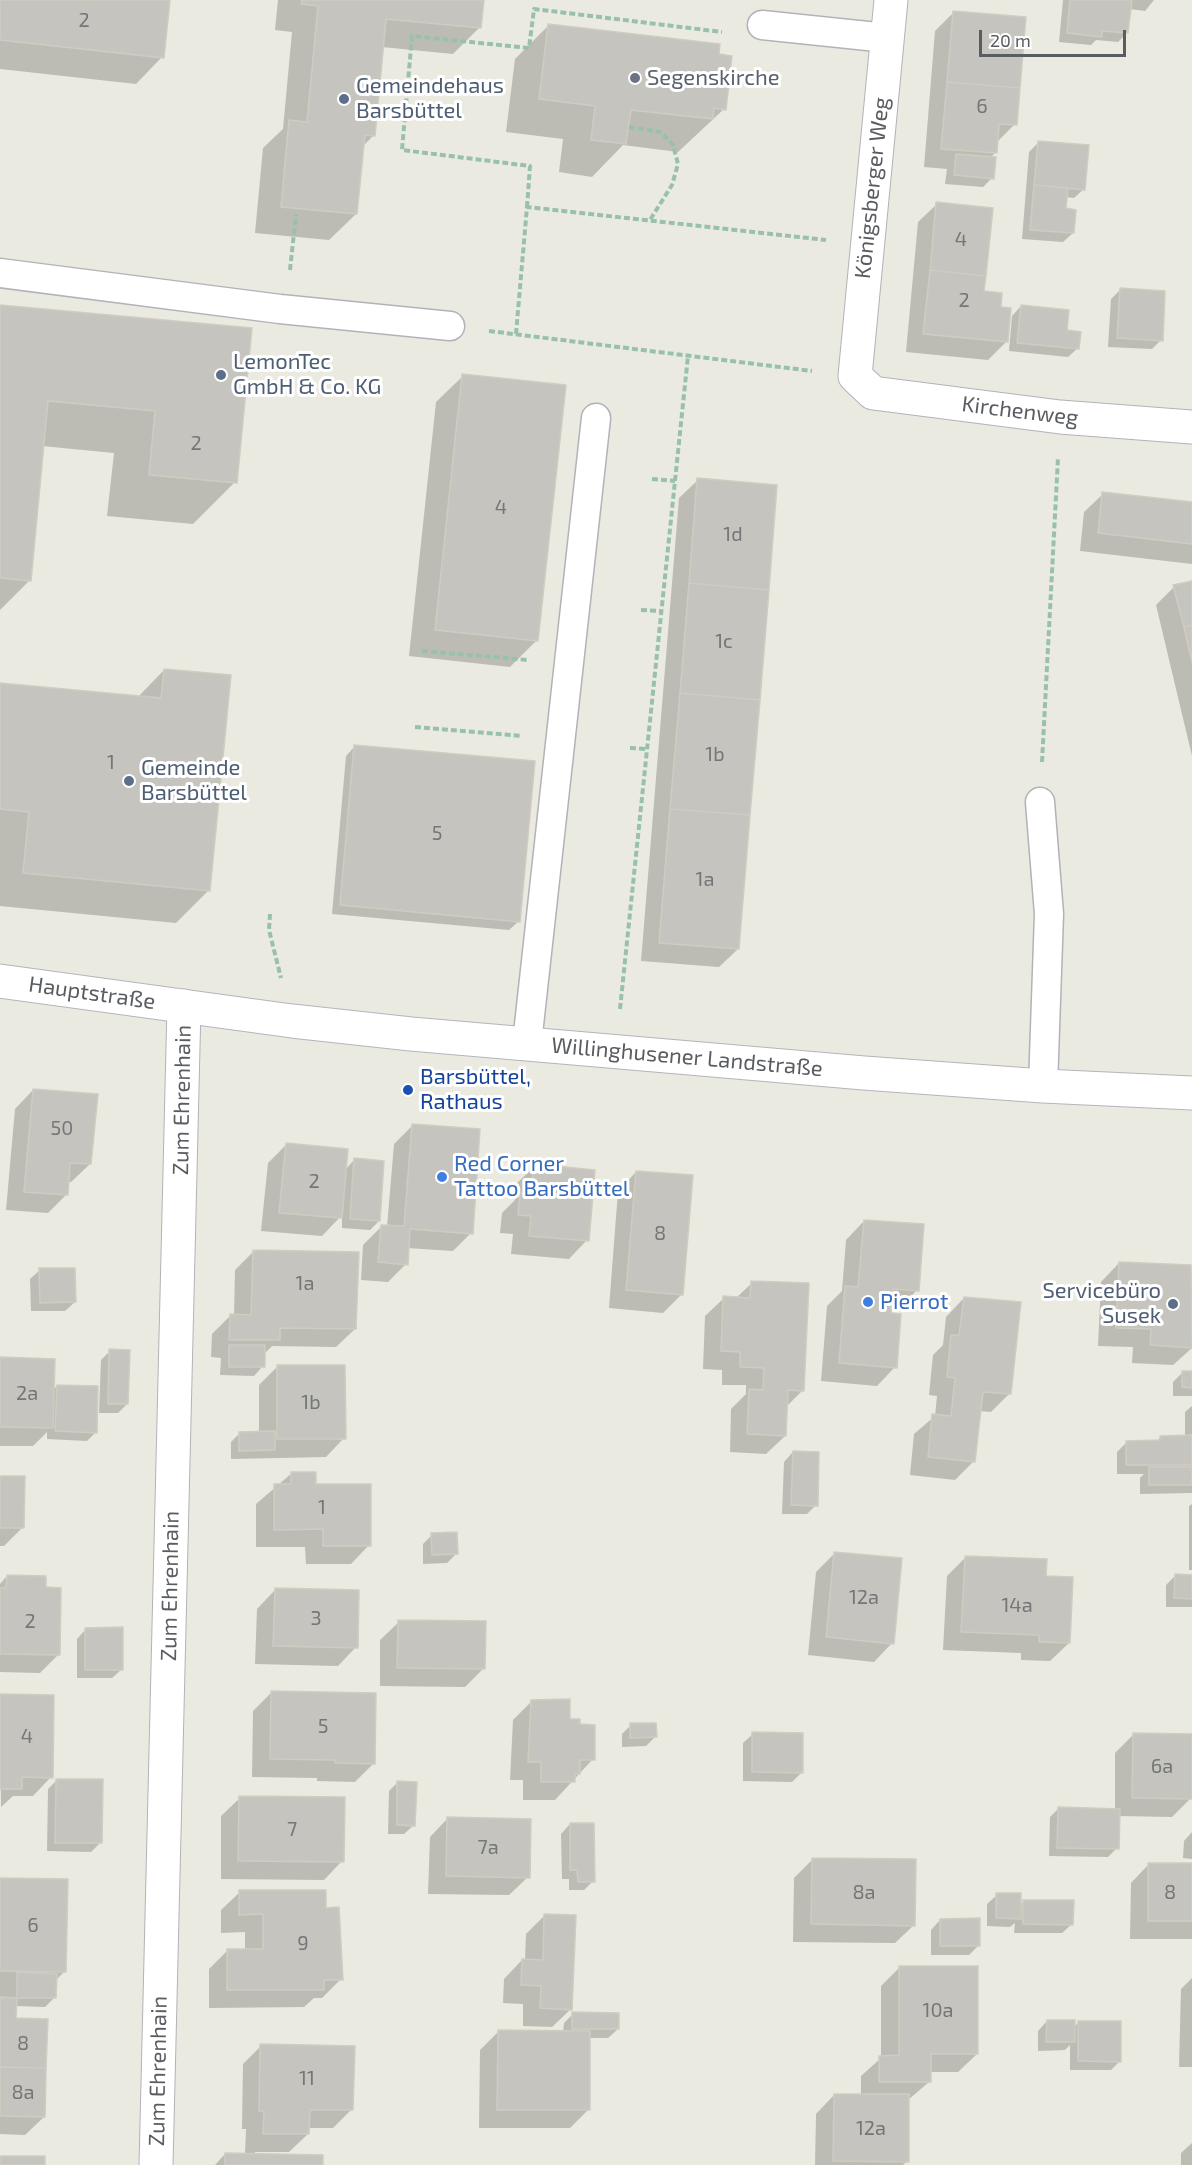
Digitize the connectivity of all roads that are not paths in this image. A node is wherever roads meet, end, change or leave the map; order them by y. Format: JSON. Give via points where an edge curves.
{"nodes":[{"id":1,"x":891,"y":0,"type":"edge"},
{"id":2,"x":762,"y":25,"type":"road end"},
{"id":3,"x":887,"y":38,"type":"junction"},
{"id":4,"x":0,"y":273,"type":"edge"},
{"id":5,"x":450,"y":326,"type":"road end"},
{"id":6,"x":855,"y":376,"type":"joint"},
{"id":7,"x":596,"y":418,"type":"dead end"},
{"id":8,"x":1192,"y":427,"type":"edge"},
{"id":9,"x":1040,"y":802,"type":"road end"},
{"id":10,"x":0,"y":981,"type":"edge"},
{"id":11,"x":184,"y":1006,"type":"junction"},
{"id":12,"x":527,"y":1043,"type":"junction"},
{"id":13,"x":1043,"y":1086,"type":"junction"},
{"id":14,"x":1192,"y":1093,"type":"edge"},
{"id":15,"x":156,"y":2165,"type":"edge"}],
"edges":[{"from":1,"to":3,"type":"street","name":"Königsberger Weg"},
{"from":2,"to":3,"type":"lane"},
{"from":3,"to":6,"type":"street","name":"Königsberger Weg"},
{"from":4,"to":5,"type":"lane"},
{"from":6,"to":8,"type":"street","name":"Kirchenweg","via":[[873,393],[1060,417]]},
{"from":7,"to":12,"type":"lane"},
{"from":9,"to":13,"type":"lane","via":[[1049,914]]},
{"from":10,"to":11,"type":"street","name":"Hauptstraße"},
{"from":11,"to":12,"type":"street","name":"Willinghusener Landstraße","via":[[292,1021]]},
{"from":11,"to":15,"type":"street","name":"Zum Ehrenhain"},
{"from":12,"to":13,"type":"street","name":"Willinghusener Landstraße"},
{"from":13,"to":14,"type":"street","name":"Willinghusener Landstraße"}]}
